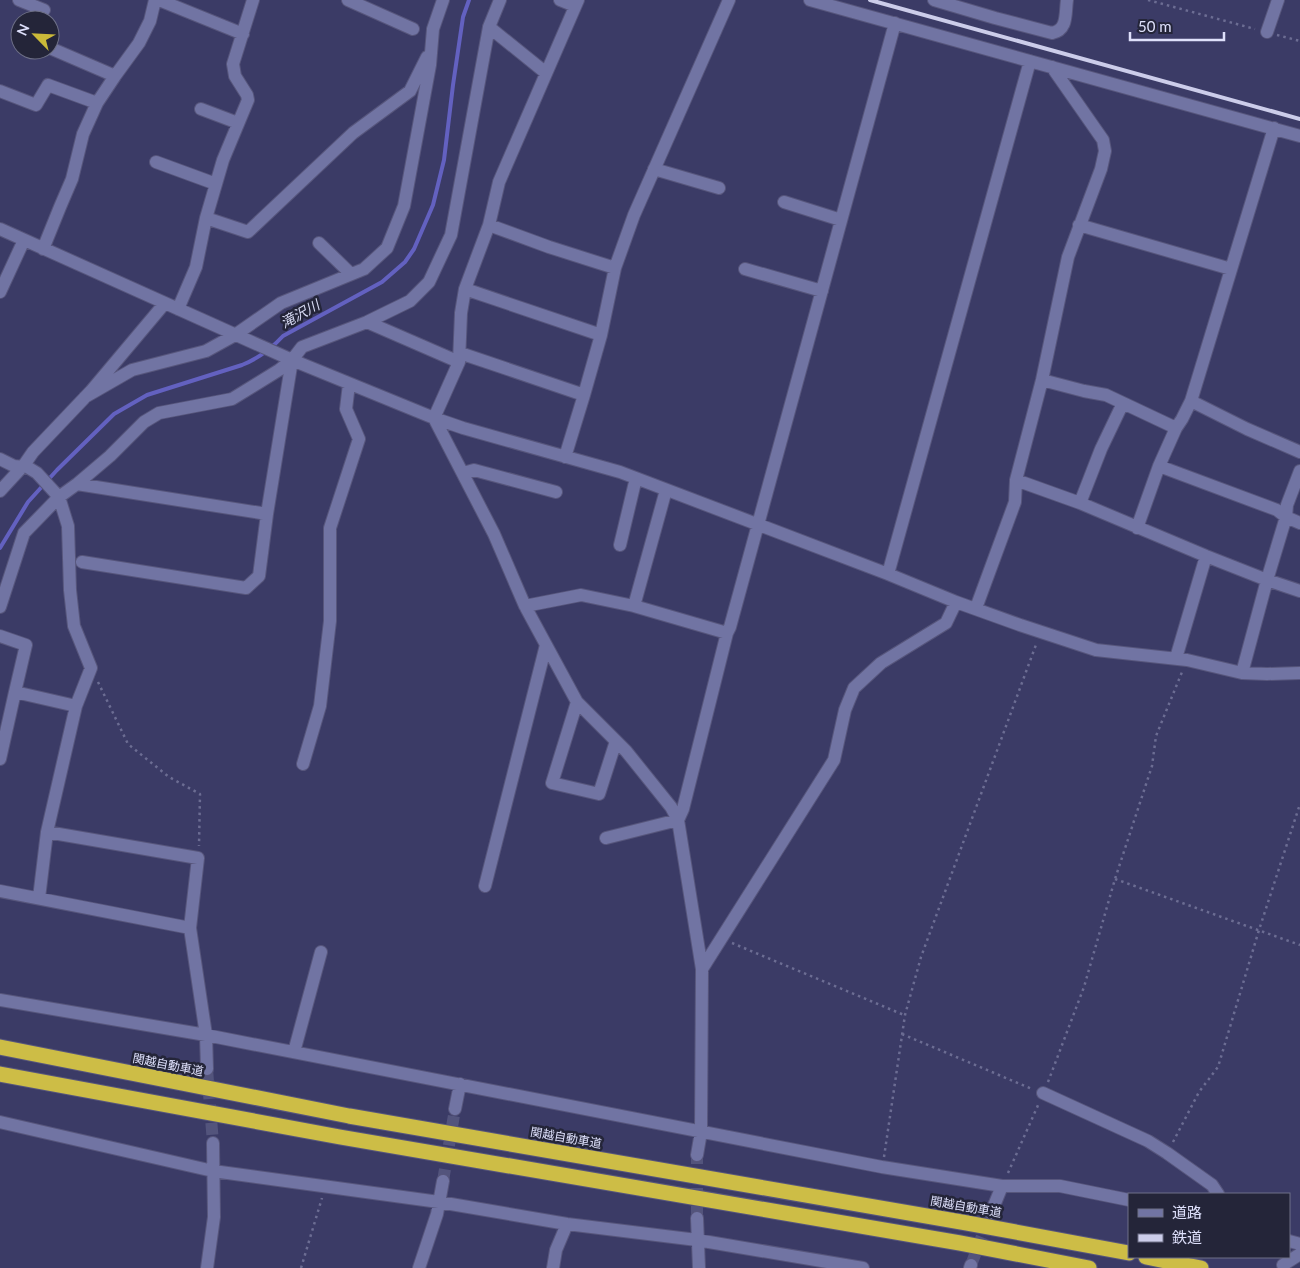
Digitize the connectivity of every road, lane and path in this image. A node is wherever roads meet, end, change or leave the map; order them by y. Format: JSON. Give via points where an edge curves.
{"nodes":[{"id":1,"x":19,"y":0,"type":"edge"},
{"id":2,"x":155,"y":0,"type":"edge"},
{"id":3,"x":159,"y":0,"type":"edge"},
{"id":4,"x":253,"y":0,"type":"edge"},
{"id":5,"x":348,"y":0,"type":"edge"},
{"id":6,"x":443,"y":0,"type":"edge"},
{"id":7,"x":500,"y":0,"type":"edge"},
{"id":8,"x":560,"y":0,"type":"edge"},
{"id":9,"x":729,"y":0,"type":"edge"},
{"id":10,"x":810,"y":0,"type":"edge"},
{"id":11,"x":934,"y":0,"type":"edge"},
{"id":12,"x":1067,"y":0,"type":"edge"},
{"id":13,"x":1148,"y":0,"type":"edge"},
{"id":14,"x":1278,"y":0,"type":"edge"},
{"id":15,"x":576,"y":3,"type":"edge"},
{"id":16,"x":44,"y":10,"type":"dead end"},
{"id":17,"x":895,"y":23,"type":"junction"},
{"id":18,"x":489,"y":27,"type":"junction"},
{"id":19,"x":413,"y":29,"type":"dead end"},
{"id":20,"x":1267,"y":32,"type":"junction"},
{"id":21,"x":243,"y":34,"type":"junction"},
{"id":22,"x":1300,"y":41,"type":"edge"},
{"id":23,"x":432,"y":48,"type":"junction"},
{"id":24,"x":60,"y":52,"type":"edge"},
{"id":25,"x":1030,"y":61,"type":"junction"},
{"id":26,"x":1052,"y":67,"type":"junction"},
{"id":27,"x":546,"y":73,"type":"junction"},
{"id":28,"x":115,"y":76,"type":"junction"},
{"id":29,"x":0,"y":91,"type":"edge"},
{"id":30,"x":97,"y":103,"type":"junction"},
{"id":31,"x":201,"y":109,"type":"dead end"},
{"id":32,"x":238,"y":123,"type":"junction"},
{"id":33,"x":1274,"y":128,"type":"junction"},
{"id":34,"x":1300,"y":136,"type":"edge"},
{"id":35,"x":156,"y":162,"type":"dead end"},
{"id":36,"x":654,"y":169,"type":"junction"},
{"id":37,"x":216,"y":184,"type":"junction"},
{"id":38,"x":719,"y":188,"type":"dead end"},
{"id":39,"x":784,"y":202,"type":"dead end"},
{"id":40,"x":206,"y":218,"type":"junction"},
{"id":41,"x":841,"y":220,"type":"junction"},
{"id":42,"x":489,"y":225,"type":"junction"},
{"id":43,"x":1079,"y":225,"type":"junction"},
{"id":44,"x":0,"y":229,"type":"edge"},
{"id":45,"x":24,"y":240,"type":"junction"},
{"id":46,"x":319,"y":243,"type":"dead end"},
{"id":47,"x":43,"y":249,"type":"junction"},
{"id":48,"x":615,"y":268,"type":"junction"},
{"id":49,"x":745,"y":269,"type":"dead end"},
{"id":50,"x":1231,"y":269,"type":"junction"},
{"id":51,"x":351,"y":274,"type":"junction"},
{"id":52,"x":465,"y":289,"type":"junction"},
{"id":53,"x":822,"y":291,"type":"junction"},
{"id":54,"x":0,"y":292,"type":"edge"},
{"id":55,"x":165,"y":303,"type":"junction"},
{"id":56,"x":178,"y":309,"type":"junction"},
{"id":57,"x":367,"y":322,"type":"junction"},
{"id":58,"x":601,"y":334,"type":"junction"},
{"id":59,"x":235,"y":335,"type":"junction"},
{"id":60,"x":459,"y":357,"type":"junction"},
{"id":61,"x":292,"y":360,"type":"junction"},
{"id":62,"x":1042,"y":380,"type":"junction"},
{"id":63,"x":349,"y":384,"type":"junction"},
{"id":64,"x":584,"y":395,"type":"junction"},
{"id":65,"x":85,"y":398,"type":"junction"},
{"id":66,"x":1191,"y":401,"type":"junction"},
{"id":67,"x":1123,"y":403,"type":"junction"},
{"id":68,"x":434,"y":418,"type":"junction"},
{"id":69,"x":1176,"y":428,"type":"junction"},
{"id":70,"x":1300,"y":452,"type":"edge"},
{"id":71,"x":565,"y":457,"type":"junction"},
{"id":72,"x":0,"y":459,"type":"edge"},
{"id":73,"x":24,"y":466,"type":"junction"},
{"id":74,"x":1159,"y":466,"type":"junction"},
{"id":75,"x":1300,"y":471,"type":"edge"},
{"id":76,"x":463,"y":474,"type":"junction"},
{"id":77,"x":636,"y":478,"type":"junction"},
{"id":78,"x":1016,"y":480,"type":"junction"},
{"id":79,"x":78,"y":484,"type":"junction"},
{"id":80,"x":0,"y":490,"type":"edge"},
{"id":81,"x":666,"y":490,"type":"junction"},
{"id":82,"x":556,"y":492,"type":"dead end"},
{"id":83,"x":57,"y":495,"type":"junction"},
{"id":84,"x":1080,"y":503,"type":"junction"},
{"id":85,"x":267,"y":514,"type":"junction"},
{"id":86,"x":1286,"y":517,"type":"junction"},
{"id":87,"x":1300,"y":523,"type":"edge"},
{"id":88,"x":758,"y":524,"type":"junction"},
{"id":89,"x":1137,"y":528,"type":"junction"},
{"id":90,"x":620,"y":545,"type":"dead end"},
{"id":91,"x":1206,"y":556,"type":"junction"},
{"id":92,"x":82,"y":562,"type":"dead end"},
{"id":93,"x":888,"y":574,"type":"junction"},
{"id":94,"x":1267,"y":580,"type":"junction"},
{"id":95,"x":1300,"y":591,"type":"edge"},
{"id":96,"x":956,"y":602,"type":"junction"},
{"id":97,"x":525,"y":606,"type":"junction"},
{"id":98,"x":634,"y":606,"type":"junction"},
{"id":99,"x":0,"y":607,"type":"edge"},
{"id":100,"x":976,"y":608,"type":"junction"},
{"id":101,"x":1040,"y":631,"type":"junction"},
{"id":102,"x":727,"y":632,"type":"junction"},
{"id":103,"x":0,"y":636,"type":"edge"},
{"id":104,"x":546,"y":645,"type":"junction"},
{"id":105,"x":1182,"y":659,"type":"junction"},
{"id":106,"x":91,"y":668,"type":"junction"},
{"id":107,"x":1242,"y":673,"type":"junction"},
{"id":108,"x":1300,"y":673,"type":"edge"},
{"id":109,"x":15,"y":692,"type":"junction"},
{"id":110,"x":577,"y":702,"type":"junction"},
{"id":111,"x":76,"y":706,"type":"junction"},
{"id":112,"x":616,"y":741,"type":"junction"},
{"id":113,"x":0,"y":759,"type":"edge"},
{"id":114,"x":303,"y":764,"type":"dead end"},
{"id":115,"x":1300,"y":804,"type":"edge"},
{"id":116,"x":678,"y":820,"type":"junction"},
{"id":117,"x":47,"y":832,"type":"junction"},
{"id":118,"x":606,"y":838,"type":"dead end"},
{"id":119,"x":198,"y":858,"type":"junction"},
{"id":120,"x":1115,"y":879,"type":"junction"},
{"id":121,"x":485,"y":886,"type":"dead end"},
{"id":122,"x":0,"y":891,"type":"edge"},
{"id":123,"x":39,"y":898,"type":"junction"},
{"id":124,"x":190,"y":928,"type":"junction"},
{"id":125,"x":1259,"y":930,"type":"junction"},
{"id":126,"x":721,"y":939,"type":"junction"},
{"id":127,"x":1300,"y":945,"type":"edge"},
{"id":128,"x":321,"y":952,"type":"dead end"},
{"id":129,"x":702,"y":970,"type":"junction"},
{"id":130,"x":0,"y":1000,"type":"edge"},
{"id":131,"x":904,"y":1015,"type":"junction"},
{"id":132,"x":902,"y":1034,"type":"junction"},
{"id":133,"x":206,"y":1035,"type":"junction"},
{"id":134,"x":0,"y":1047,"type":"edge"},
{"id":135,"x":294,"y":1052,"type":"junction"},
{"id":136,"x":207,"y":1069,"type":"tunnel mouth"},
{"id":137,"x":0,"y":1074,"type":"edge"},
{"id":138,"x":460,"y":1084,"type":"junction"},
{"id":139,"x":1043,"y":1093,"type":"junction"},
{"id":140,"x":455,"y":1109,"type":"tunnel mouth"},
{"id":141,"x":0,"y":1122,"type":"edge"},
{"id":142,"x":701,"y":1132,"type":"junction"},
{"id":143,"x":213,"y":1143,"type":"tunnel mouth"},
{"id":144,"x":1167,"y":1153,"type":"junction"},
{"id":145,"x":697,"y":1155,"type":"tunnel mouth"},
{"id":146,"x":882,"y":1167,"type":"junction"},
{"id":147,"x":213,"y":1171,"type":"junction"},
{"id":148,"x":443,"y":1181,"type":"tunnel mouth"},
{"id":149,"x":326,"y":1186,"type":"junction"},
{"id":150,"x":1002,"y":1186,"type":"junction"},
{"id":151,"x":1217,"y":1193,"type":"edge"},
{"id":152,"x":1128,"y":1200,"type":"edge"},
{"id":153,"x":439,"y":1202,"type":"junction"},
{"id":154,"x":991,"y":1213,"type":"tunnel mouth"},
{"id":155,"x":696,"y":1218,"type":"tunnel mouth"},
{"id":156,"x":567,"y":1224,"type":"junction"},
{"id":157,"x":697,"y":1240,"type":"junction"},
{"id":158,"x":1128,"y":1253,"type":"edge"},
{"id":159,"x":1300,"y":1254,"type":"edge"},
{"id":160,"x":1151,"y":1258,"type":"edge"},
{"id":161,"x":1283,"y":1265,"type":"dead end"},
{"id":162,"x":207,"y":1268,"type":"edge"},
{"id":163,"x":301,"y":1268,"type":"edge"},
{"id":164,"x":420,"y":1268,"type":"edge"},
{"id":165,"x":553,"y":1268,"type":"edge"},
{"id":166,"x":699,"y":1268,"type":"edge"},
{"id":167,"x":863,"y":1268,"type":"edge"},
{"id":168,"x":1088,"y":1268,"type":"edge"},
{"id":169,"x":1201,"y":1268,"type":"edge"}],
"edges":[{"from":1,"to":16,"type":"street"},
{"from":2,"to":28,"type":"street","via":[[150,21],[139,43]]},
{"from":3,"to":21,"type":"street"},
{"from":4,"to":21,"type":"street"},
{"from":5,"to":19,"type":"street"},
{"from":6,"to":23,"type":"street","via":[[433,29]]},
{"from":7,"to":18,"type":"street"},
{"from":8,"to":15,"type":"street"},
{"from":9,"to":36,"type":"street"},
{"from":10,"to":17,"type":"street"},
{"from":11,"to":12,"type":"street","via":[[1052,34],[1063,27]]},
{"from":13,"to":20,"type":"path"},
{"from":14,"to":20,"type":"street"},
{"from":15,"to":27,"type":"street"},
{"from":17,"to":25,"type":"street"},
{"from":17,"to":41,"type":"street"},
{"from":18,"to":27,"type":"street"},
{"from":18,"to":57,"type":"street","via":[[451,235],[429,282],[410,301]]},
{"from":20,"to":22,"type":"path"},
{"from":21,"to":32,"type":"street","via":[[233,64],[235,76],[248,100]]},
{"from":23,"to":40,"type":"street","via":[[410,91],[353,133],[248,232]]},
{"from":23,"to":51,"type":"street","via":[[404,206],[387,248],[364,269]]},
{"from":24,"to":28,"type":"street"},
{"from":25,"to":26,"type":"street"},
{"from":25,"to":93,"type":"street"},
{"from":26,"to":33,"type":"street"},
{"from":26,"to":43,"type":"street","via":[[1103,140],[1105,151]]},
{"from":27,"to":42,"type":"street","via":[[499,182]]},
{"from":28,"to":30,"type":"street"},
{"from":29,"to":30,"type":"street","via":[[36,105],[48,85]]},
{"from":30,"to":47,"type":"street","via":[[83,134],[72,179]]},
{"from":31,"to":32,"type":"street"},
{"from":32,"to":37,"type":"street"},
{"from":33,"to":34,"type":"street"},
{"from":33,"to":50,"type":"street"},
{"from":35,"to":37,"type":"street"},
{"from":36,"to":38,"type":"street"},
{"from":36,"to":48,"type":"street"},
{"from":37,"to":40,"type":"street"},
{"from":39,"to":41,"type":"street"},
{"from":40,"to":56,"type":"street","via":[[196,267]]},
{"from":41,"to":53,"type":"street"},
{"from":42,"to":48,"type":"street"},
{"from":42,"to":52,"type":"street"},
{"from":43,"to":50,"type":"street"},
{"from":43,"to":62,"type":"street","via":[[1068,257]]},
{"from":44,"to":45,"type":"street"},
{"from":45,"to":47,"type":"street"},
{"from":45,"to":54,"type":"street"},
{"from":46,"to":51,"type":"street"},
{"from":47,"to":55,"type":"street"},
{"from":48,"to":58,"type":"street"},
{"from":49,"to":53,"type":"street"},
{"from":50,"to":66,"type":"street"},
{"from":51,"to":59,"type":"street","via":[[281,303]]},
{"from":52,"to":58,"type":"street"},
{"from":52,"to":60,"type":"street"},
{"from":53,"to":88,"type":"street"},
{"from":55,"to":56,"type":"street"},
{"from":55,"to":65,"type":"street"},
{"from":56,"to":59,"type":"street"},
{"from":57,"to":60,"type":"street"},
{"from":57,"to":61,"type":"street","via":[[302,347]]},
{"from":58,"to":64,"type":"street"},
{"from":59,"to":61,"type":"street"},
{"from":59,"to":65,"type":"street","via":[[206,351],[132,370]]},
{"from":60,"to":64,"type":"street"},
{"from":60,"to":68,"type":"street"},
{"from":61,"to":63,"type":"street"},
{"from":61,"to":79,"type":"street","via":[[232,399],[159,413],[144,422]]},
{"from":61,"to":85,"type":"street"},
{"from":62,"to":67,"type":"street","via":[[1106,395]]},
{"from":62,"to":78,"type":"street"},
{"from":63,"to":68,"type":"street"},
{"from":63,"to":114,"type":"street","via":[[346,409],[359,439],[330,528],[330,621],[320,706]]},
{"from":64,"to":71,"type":"street"},
{"from":65,"to":73,"type":"street","via":[[33,452]]},
{"from":66,"to":69,"type":"street"},
{"from":66,"to":70,"type":"street"},
{"from":67,"to":69,"type":"street"},
{"from":67,"to":84,"type":"street"},
{"from":68,"to":71,"type":"street"},
{"from":68,"to":76,"type":"street"},
{"from":69,"to":74,"type":"street"},
{"from":71,"to":77,"type":"street"},
{"from":72,"to":73,"type":"street","via":[[14,466]]},
{"from":73,"to":80,"type":"street"},
{"from":73,"to":83,"type":"street","via":[[37,473]]},
{"from":74,"to":86,"type":"street","via":[[1277,510]]},
{"from":74,"to":89,"type":"street"},
{"from":75,"to":86,"type":"street","via":[[1287,505]]},
{"from":76,"to":82,"type":"street","via":[[474,470]]},
{"from":76,"to":97,"type":"street","via":[[494,534]]},
{"from":77,"to":81,"type":"street"},
{"from":77,"to":90,"type":"street"},
{"from":78,"to":84,"type":"street"},
{"from":78,"to":100,"type":"street","via":[[1014,502]]},
{"from":79,"to":83,"type":"street"},
{"from":79,"to":85,"type":"street"},
{"from":81,"to":88,"type":"street"},
{"from":81,"to":98,"type":"street"},
{"from":83,"to":99,"type":"street","via":[[24,533]]},
{"from":83,"to":106,"type":"street","via":[[68,526],[74,626]]},
{"from":84,"to":89,"type":"street"},
{"from":85,"to":92,"type":"street","via":[[258,576],[246,588]]},
{"from":86,"to":87,"type":"street"},
{"from":86,"to":94,"type":"street"},
{"from":88,"to":93,"type":"street"},
{"from":88,"to":102,"type":"street"},
{"from":89,"to":91,"type":"street"},
{"from":91,"to":94,"type":"street"},
{"from":91,"to":105,"type":"street"},
{"from":93,"to":96,"type":"street"},
{"from":94,"to":95,"type":"street"},
{"from":94,"to":107,"type":"street"},
{"from":96,"to":100,"type":"street"},
{"from":96,"to":126,"type":"street","via":[[946,623],[880,663],[854,688],[845,710],[834,760]]},
{"from":97,"to":98,"type":"street","via":[[581,595]]},
{"from":97,"to":104,"type":"street"},
{"from":98,"to":102,"type":"street"},
{"from":100,"to":101,"type":"street"},
{"from":101,"to":105,"type":"street","via":[[1096,650]]},
{"from":101,"to":131,"type":"path","via":[[921,957]]},
{"from":102,"to":116,"type":"street","via":[[690,787]]},
{"from":103,"to":109,"type":"street","via":[[26,645]]},
{"from":104,"to":110,"type":"street"},
{"from":104,"to":121,"type":"street"},
{"from":105,"to":107,"type":"street"},
{"from":105,"to":120,"type":"path"},
{"from":106,"to":111,"type":"street"},
{"from":106,"to":119,"type":"path","via":[[128,744],[169,777],[200,794]]},
{"from":107,"to":108,"type":"street"},
{"from":109,"to":111,"type":"street"},
{"from":109,"to":113,"type":"street"},
{"from":110,"to":112,"type":"street"},
{"from":110,"to":112,"type":"street","via":[[552,784],[599,794]]},
{"from":111,"to":117,"type":"street"},
{"from":112,"to":116,"type":"street","via":[[671,807]]},
{"from":115,"to":125,"type":"path"},
{"from":116,"to":118,"type":"street"},
{"from":116,"to":129,"type":"street"},
{"from":117,"to":119,"type":"street"},
{"from":117,"to":123,"type":"street"},
{"from":119,"to":124,"type":"street"},
{"from":120,"to":125,"type":"path"},
{"from":120,"to":139,"type":"path","via":[[1084,987]]},
{"from":122,"to":123,"type":"street"},
{"from":123,"to":124,"type":"street"},
{"from":124,"to":133,"type":"street"},
{"from":125,"to":127,"type":"path"},
{"from":125,"to":144,"type":"path","via":[[1218,1067],[1199,1092]]},
{"from":126,"to":129,"type":"street"},
{"from":126,"to":131,"type":"path"},
{"from":128,"to":135,"type":"street"},
{"from":129,"to":142,"type":"street"},
{"from":130,"to":133,"type":"street"},
{"from":131,"to":132,"type":"path"},
{"from":132,"to":139,"type":"path"},
{"from":132,"to":146,"type":"path"},
{"from":133,"to":135,"type":"street"},
{"from":133,"to":136,"type":"street"},
{"from":134,"to":158,"type":"highway","name":"関越自動車道","via":[[349,1116]]},
{"from":135,"to":138,"type":"street"},
{"from":137,"to":168,"type":"highway","via":[[340,1137],[960,1242]]},
{"from":138,"to":140,"type":"street"},
{"from":138,"to":142,"type":"street"},
{"from":139,"to":144,"type":"street","via":[[1148,1141]]},
{"from":139,"to":150,"type":"path"},
{"from":141,"to":147,"type":"street"},
{"from":142,"to":145,"type":"street"},
{"from":142,"to":146,"type":"street"},
{"from":143,"to":147,"type":"street"},
{"from":144,"to":151,"type":"street","via":[[1212,1185]]},
{"from":146,"to":150,"type":"street"},
{"from":147,"to":149,"type":"street"},
{"from":147,"to":162,"type":"street","via":[[214,1217]]},
{"from":148,"to":153,"type":"street"},
{"from":149,"to":153,"type":"street"},
{"from":149,"to":163,"type":"path"},
{"from":150,"to":152,"type":"street","via":[[1060,1186]]},
{"from":150,"to":154,"type":"street"},
{"from":153,"to":156,"type":"street"},
{"from":153,"to":164,"type":"street"},
{"from":155,"to":157,"type":"street"},
{"from":156,"to":157,"type":"street"},
{"from":156,"to":165,"type":"street","via":[[556,1250]]},
{"from":157,"to":166,"type":"street"},
{"from":157,"to":167,"type":"street"},
{"from":159,"to":161,"type":"street"},
{"from":160,"to":169,"type":"highway"}]}
